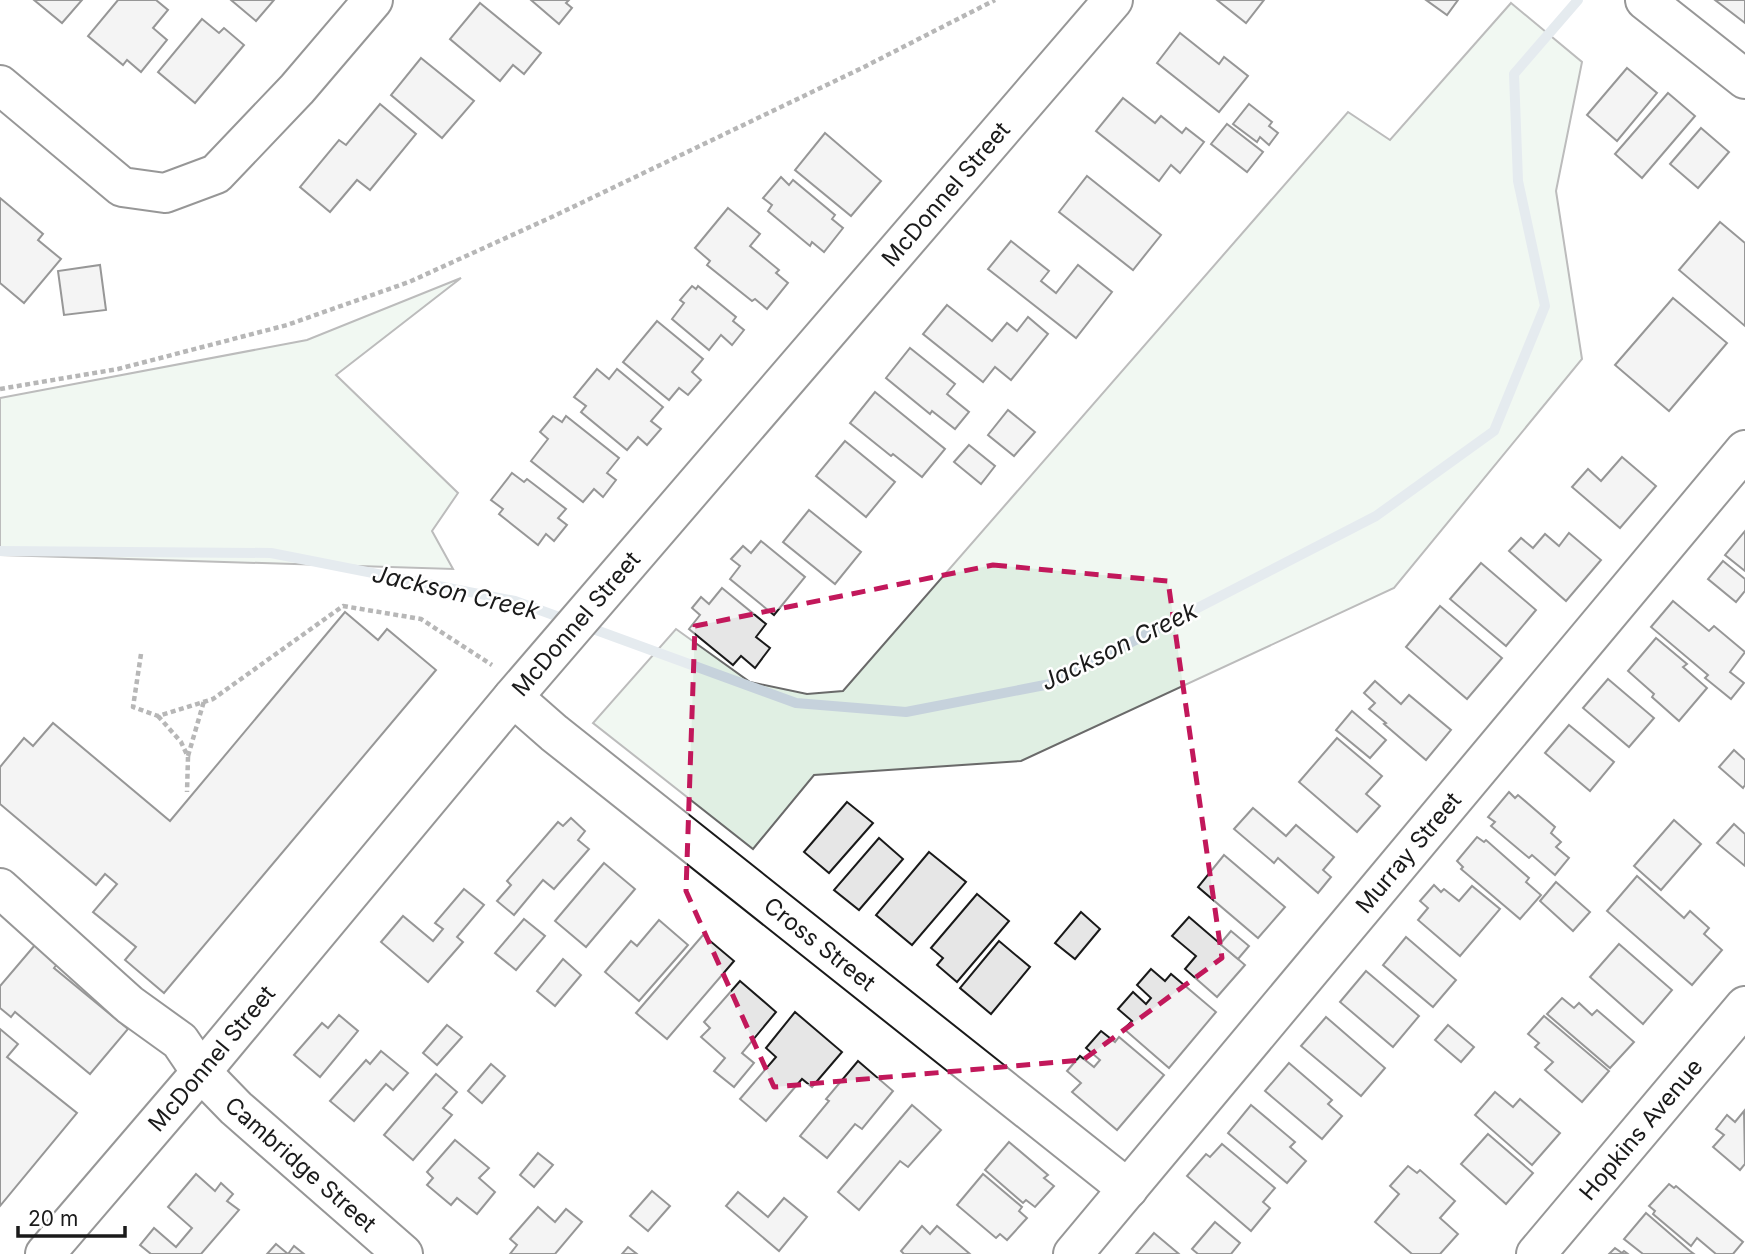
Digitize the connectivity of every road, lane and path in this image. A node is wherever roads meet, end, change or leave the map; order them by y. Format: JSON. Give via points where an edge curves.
{"nodes":[{"id":1,"x":373,"y":0,"type":"edge"},
{"id":2,"x":995,"y":0,"type":"edge"},
{"id":3,"x":1113,"y":0,"type":"edge"},
{"id":4,"x":1645,"y":0,"type":"edge"},
{"id":5,"x":1745,"y":79,"type":"edge"},
{"id":6,"x":0,"y":85,"type":"edge"},
{"id":7,"x":0,"y":390,"type":"edge"},
{"id":8,"x":1745,"y":450,"type":"edge"},
{"id":9,"x":141,"y":654,"type":"dead end"},
{"id":10,"x":493,"y":665,"type":"dead end"},
{"id":11,"x":513,"y":697,"type":"junction"},
{"id":12,"x":204,"y":701,"type":"junction"},
{"id":13,"x":158,"y":716,"type":"junction"},
{"id":14,"x":188,"y":757,"type":"junction"},
{"id":15,"x":187,"y":792,"type":"dead end"},
{"id":16,"x":0,"y":888,"type":"edge"},
{"id":17,"x":1745,"y":1006,"type":"edge"},
{"id":18,"x":201,"y":1072,"type":"junction"},
{"id":19,"x":1128,"y":1189,"type":"junction"},
{"id":20,"x":45,"y":1254,"type":"edge"},
{"id":21,"x":403,"y":1254,"type":"edge"},
{"id":22,"x":1073,"y":1254,"type":"edge"},
{"id":23,"x":1536,"y":1254,"type":"edge"}],
"edges":[{"from":1,"to":6,"type":"street","via":[[298,89],[216,174],[164,193],[122,187]]},
{"from":2,"to":7,"type":"path","via":[[862,68],[409,282],[287,325],[118,369]]},
{"from":3,"to":11,"type":"street","name":"McDonnel Street"},
{"from":4,"to":5,"type":"street"},
{"from":8,"to":19,"type":"street","name":"Murray Street"},
{"from":9,"to":13,"type":"path","via":[[132,707]]},
{"from":10,"to":12,"type":"path","via":[[421,619],[343,606]]},
{"from":11,"to":18,"type":"street","name":"McDonnel Street"},
{"from":11,"to":19,"type":"street","name":"Cross Street"},
{"from":12,"to":13,"type":"path"},
{"from":12,"to":14,"type":"path"},
{"from":13,"to":14,"type":"path"},
{"from":14,"to":15,"type":"path"},
{"from":16,"to":18,"type":"street","name":"Cambridge Street","via":[[130,1005],[180,1041]]},
{"from":17,"to":23,"type":"street","name":"Hopkins Avenue"},
{"from":18,"to":20,"type":"street","name":"McDonnel Street"},
{"from":18,"to":21,"type":"street","name":"Cambridge Street"},
{"from":19,"to":22,"type":"street","name":"Murray Street"}]}
